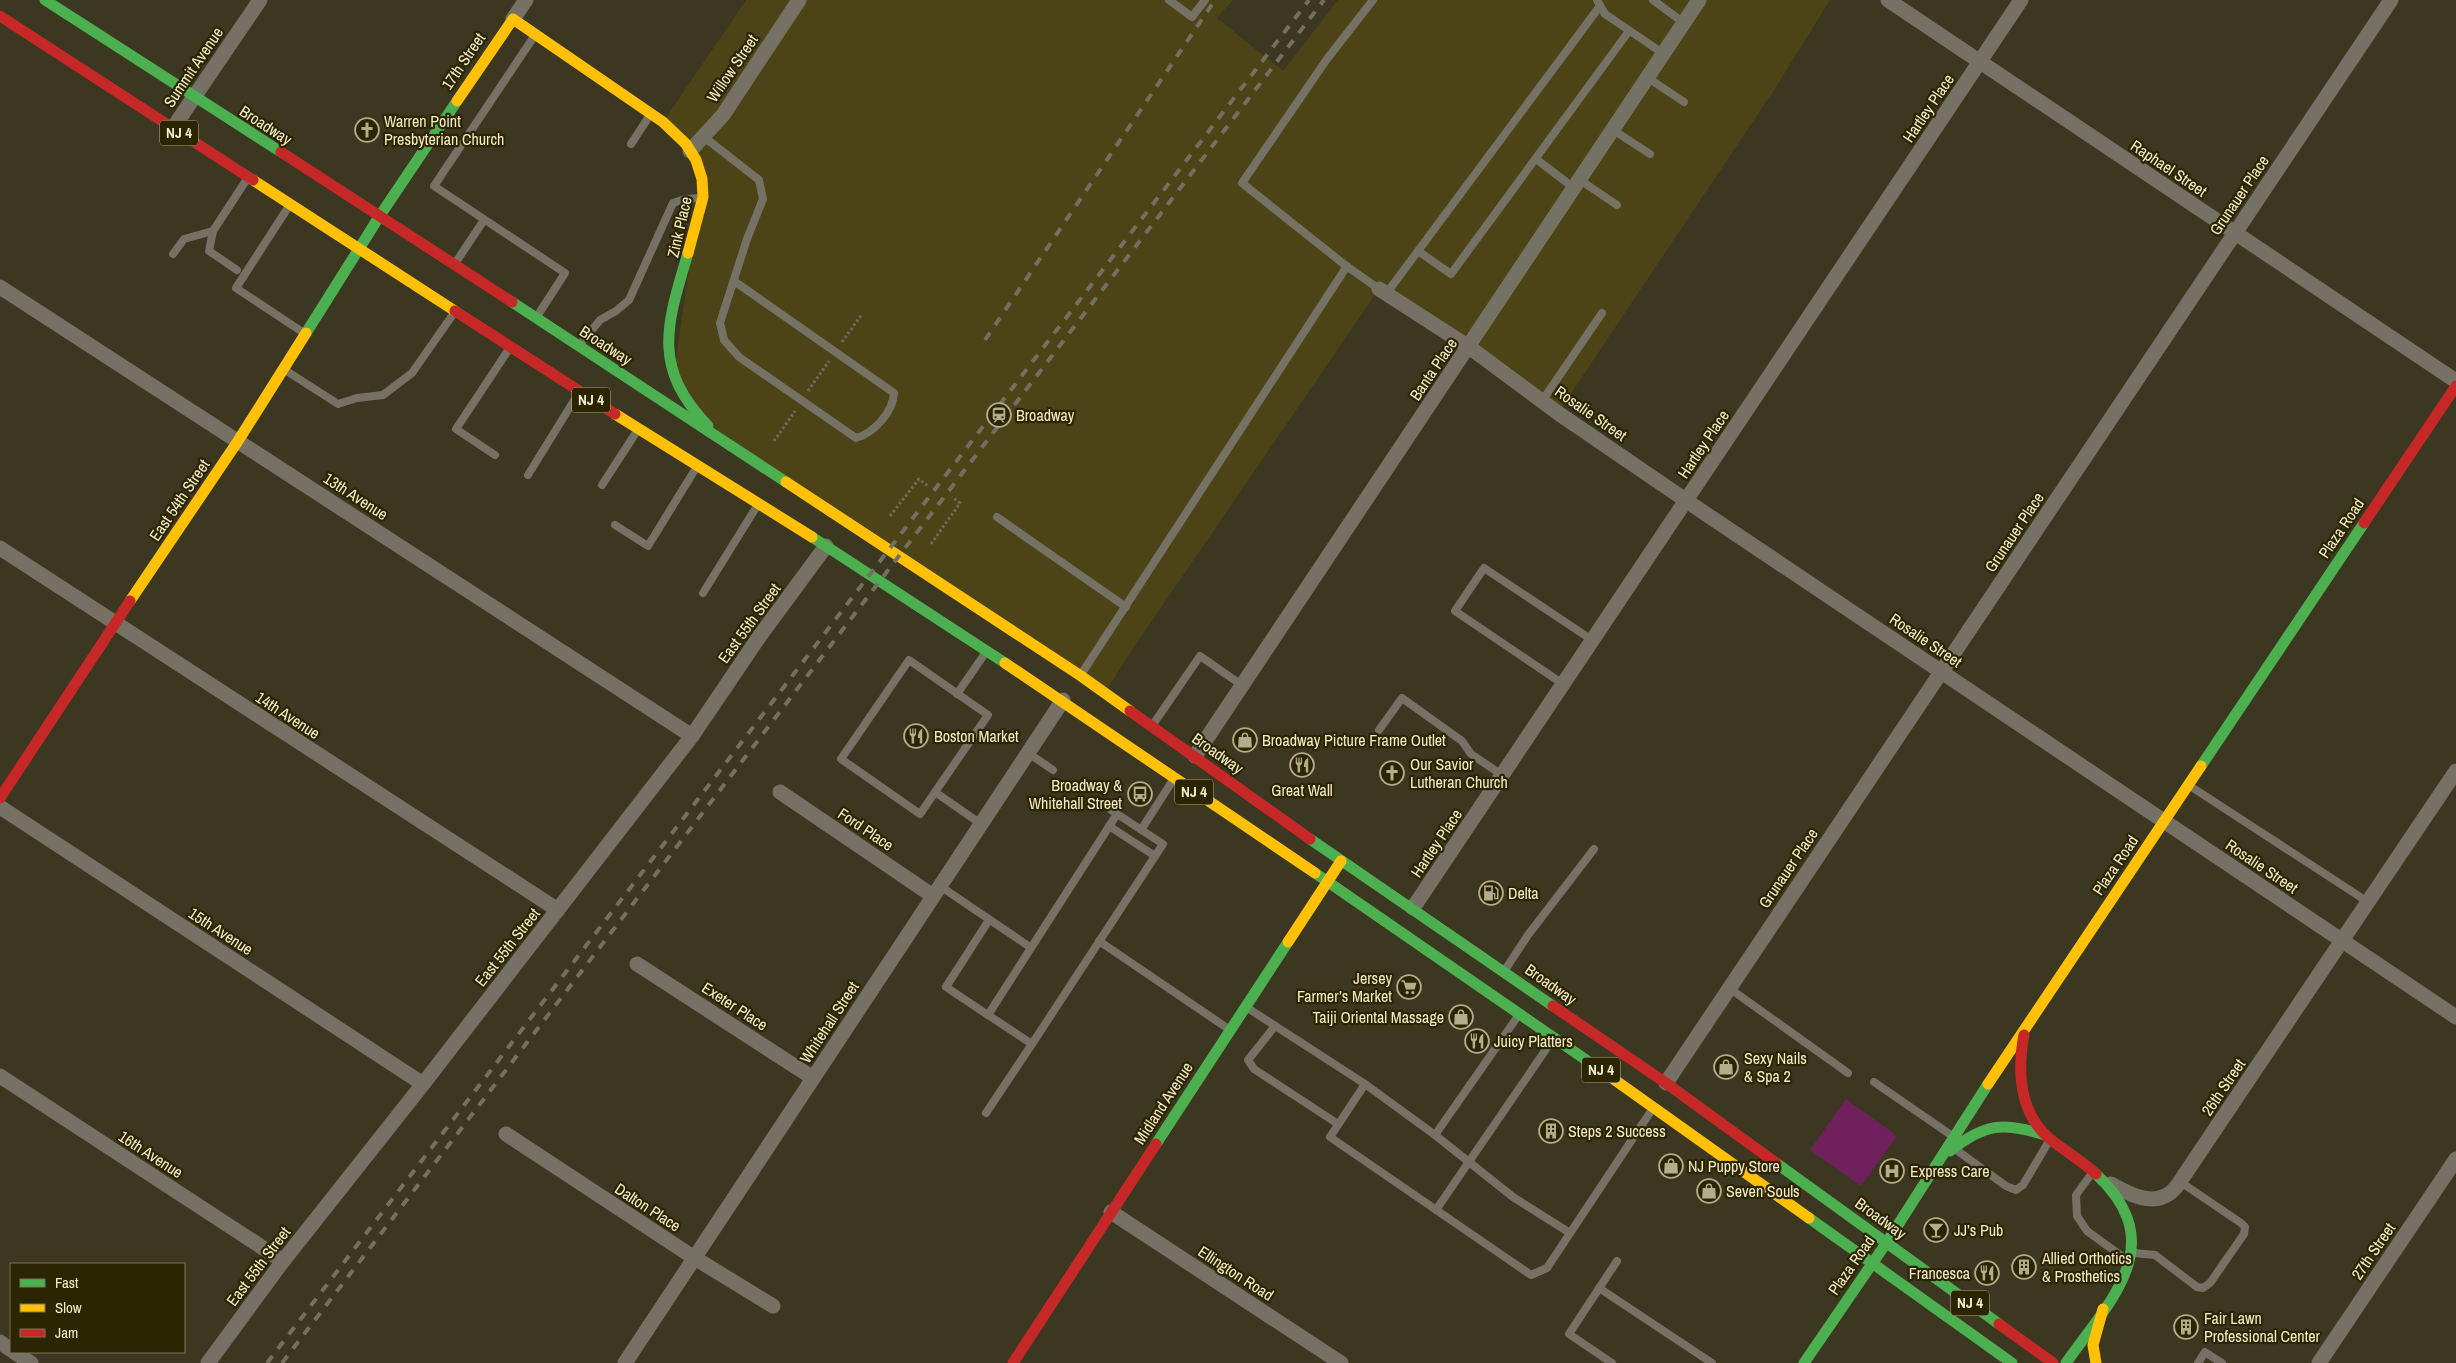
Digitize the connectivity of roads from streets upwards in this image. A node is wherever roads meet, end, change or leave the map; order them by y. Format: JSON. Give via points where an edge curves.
{"nodes":[{"id":1,"x":45,"y":0,"type":"edge"},
{"id":2,"x":260,"y":0,"type":"edge"},
{"id":3,"x":526,"y":0,"type":"edge"},
{"id":4,"x":799,"y":0,"type":"edge"},
{"id":5,"x":1699,"y":0,"type":"edge"},
{"id":6,"x":1888,"y":0,"type":"edge"},
{"id":7,"x":2021,"y":0,"type":"edge"},
{"id":8,"x":2391,"y":0,"type":"edge"},
{"id":9,"x":0,"y":16,"type":"edge"},
{"id":10,"x":513,"y":19,"type":"junction"},
{"id":11,"x":1980,"y":62,"type":"junction"},
{"id":12,"x":194,"y":98,"type":"junction"},
{"id":13,"x":173,"y":128,"type":"junction"},
{"id":14,"x":690,"y":151,"type":"junction"},
{"id":15,"x":379,"y":217,"type":"junction"},
{"id":16,"x":2235,"y":233,"type":"junction"},
{"id":17,"x":358,"y":249,"type":"junction"},
{"id":18,"x":0,"y":286,"type":"edge"},
{"id":19,"x":1383,"y":291,"type":"road end"},
{"id":20,"x":1469,"y":347,"type":"junction"},
{"id":21,"x":2456,"y":381,"type":"edge"},
{"id":22,"x":2456,"y":386,"type":"edge"},
{"id":23,"x":238,"y":441,"type":"junction"},
{"id":24,"x":734,"y":449,"type":"junction"},
{"id":25,"x":1686,"y":500,"type":"junction"},
{"id":26,"x":826,"y":546,"type":"junction"},
{"id":27,"x":0,"y":548,"type":"edge"},
{"id":28,"x":114,"y":623,"type":"junction"},
{"id":29,"x":1941,"y":672,"type":"junction"},
{"id":30,"x":1063,"y":700,"type":"junction"},
{"id":31,"x":692,"y":736,"type":"junction"},
{"id":32,"x":1195,"y":756,"type":"junction"},
{"id":33,"x":2456,"y":771,"type":"edge"},
{"id":34,"x":780,"y":792,"type":"dead end"},
{"id":35,"x":0,"y":798,"type":"edge"},
{"id":36,"x":0,"y":807,"type":"edge"},
{"id":37,"x":2164,"y":821,"type":"junction"},
{"id":38,"x":1341,"y":861,"type":"junction"},
{"id":39,"x":1327,"y":882,"type":"junction"},
{"id":40,"x":936,"y":891,"type":"junction"},
{"id":41,"x":1413,"y":908,"type":"junction"},
{"id":42,"x":558,"y":910,"type":"junction"},
{"id":43,"x":2342,"y":940,"type":"junction"},
{"id":44,"x":637,"y":964,"type":"dead end"},
{"id":45,"x":2456,"y":1017,"type":"edge"},
{"id":46,"x":2027,"y":1025,"type":"junction"},
{"id":47,"x":0,"y":1076,"type":"edge"},
{"id":48,"x":813,"y":1078,"type":"junction"},
{"id":49,"x":1666,"y":1083,"type":"junction"},
{"id":50,"x":423,"y":1084,"type":"junction"},
{"id":51,"x":506,"y":1134,"type":"dead end"},
{"id":52,"x":2048,"y":1136,"type":"junction"},
{"id":53,"x":1953,"y":1142,"type":"junction"},
{"id":54,"x":2456,"y":1159,"type":"edge"},
{"id":55,"x":2107,"y":1182,"type":"junction"},
{"id":56,"x":1111,"y":1212,"type":"junction"},
{"id":57,"x":1887,"y":1242,"type":"junction"},
{"id":58,"x":693,"y":1257,"type":"junction"},
{"id":59,"x":283,"y":1261,"type":"junction"},
{"id":60,"x":1872,"y":1264,"type":"junction"},
{"id":61,"x":773,"y":1306,"type":"dead end"},
{"id":62,"x":2103,"y":1308,"type":"junction"},
{"id":63,"x":16,"y":1353,"type":"edge"},
{"id":64,"x":32,"y":1363,"type":"edge"},
{"id":65,"x":208,"y":1363,"type":"edge"},
{"id":66,"x":625,"y":1363,"type":"edge"},
{"id":67,"x":1013,"y":1363,"type":"edge"},
{"id":68,"x":1341,"y":1363,"type":"edge"},
{"id":69,"x":1804,"y":1363,"type":"edge"},
{"id":70,"x":2012,"y":1363,"type":"edge"},
{"id":71,"x":2053,"y":1363,"type":"edge"},
{"id":72,"x":2066,"y":1363,"type":"edge"},
{"id":73,"x":2096,"y":1363,"type":"edge"},
{"id":74,"x":2319,"y":1363,"type":"edge"}],
"edges":[{"from":1,"to":12,"type":"main road","name":"Broadway","number":"NJ 4"},
{"from":2,"to":12,"type":"street","name":"Summit Avenue"},
{"from":3,"to":10,"type":"street","name":"17th Street"},
{"from":4,"to":14,"type":"street","name":"Willow Street","via":[[723,114]]},
{"from":5,"to":20,"type":"street","name":"Banta Place"},
{"from":6,"to":11,"type":"street","name":"Raphael Street"},
{"from":7,"to":11,"type":"street","name":"Hartley Place"},
{"from":8,"to":16,"type":"street","name":"Grunauer Place"},
{"from":9,"to":13,"type":"main road","number":"NJ 4"},
{"from":10,"to":14,"type":"main road","name":"Zink Place","via":[[651,113]]},
{"from":10,"to":15,"type":"main road","name":"17th Street"},
{"from":11,"to":16,"type":"street","name":"Raphael Street"},
{"from":11,"to":25,"type":"street","name":"Hartley Place"},
{"from":12,"to":13,"type":"street","name":"Summit Avenue"},
{"from":12,"to":15,"type":"main road","name":"Broadway","number":"NJ 4"},
{"from":13,"to":17,"type":"main road","number":"NJ 4"},
{"from":14,"to":24,"type":"main road","name":"Zink Place","via":[[702,179],[704,198],[672,318],[668,360],[685,399],[699,417]]},
{"from":15,"to":17,"type":"main road","name":"East 54th Street"},
{"from":15,"to":24,"type":"main road","name":"Broadway","number":"NJ 4"},
{"from":16,"to":21,"type":"street","name":"Raphael Street"},
{"from":16,"to":29,"type":"street","name":"Grunauer Place"},
{"from":17,"to":23,"type":"main road","name":"East 54th Street"},
{"from":17,"to":26,"type":"main road","number":"NJ 4"},
{"from":18,"to":23,"type":"street","name":"13th Avenue"},
{"from":19,"to":20,"type":"street","name":"Rosalie Street"},
{"from":20,"to":25,"type":"street","name":"Rosalie Street"},
{"from":20,"to":32,"type":"street","name":"Banta Place"},
{"from":22,"to":37,"type":"main road","name":"Plaza Road"},
{"from":23,"to":28,"type":"main road","name":"East 54th Street"},
{"from":23,"to":31,"type":"street","name":"13th Avenue"},
{"from":24,"to":32,"type":"main road","name":"Broadway","number":"NJ 4","via":[[1081,676]]},
{"from":25,"to":29,"type":"street","name":"Rosalie Street"},
{"from":25,"to":41,"type":"street","name":"Hartley Place"},
{"from":26,"to":30,"type":"main road","number":"NJ 4"},
{"from":26,"to":31,"type":"street","name":"East 55th Street"},
{"from":27,"to":28,"type":"street","name":"14th Avenue"},
{"from":28,"to":35,"type":"main road","name":"East 54th Street"},
{"from":28,"to":42,"type":"street","name":"14th Avenue"},
{"from":29,"to":37,"type":"street","name":"Rosalie Street"},
{"from":29,"to":49,"type":"street","name":"Grunauer Place"},
{"from":30,"to":39,"type":"main road","number":"NJ 4"},
{"from":30,"to":40,"type":"street","name":"Whitehall Street"},
{"from":31,"to":42,"type":"street","name":"East 55th Street"},
{"from":32,"to":38,"type":"main road","name":"Broadway","number":"NJ 4"},
{"from":33,"to":43,"type":"street","name":"26th Street"},
{"from":34,"to":40,"type":"street","name":"Ford Place"},
{"from":36,"to":50,"type":"street","name":"15th Avenue"},
{"from":37,"to":43,"type":"street","name":"Rosalie Street"},
{"from":37,"to":46,"type":"main road","name":"Plaza Road"},
{"from":38,"to":39,"type":"main road","name":"Midland Avenue"},
{"from":38,"to":41,"type":"main road","name":"Broadway","number":"NJ 4"},
{"from":39,"to":56,"type":"main road","name":"Midland Avenue"},
{"from":39,"to":60,"type":"main road","number":"NJ 4","via":[[1654,1107]]},
{"from":40,"to":48,"type":"street","name":"Whitehall Street"},
{"from":41,"to":49,"type":"main road","name":"Broadway","number":"NJ 4"},
{"from":42,"to":50,"type":"street","name":"East 55th Street"},
{"from":43,"to":45,"type":"street","name":"Rosalie Street"},
{"from":43,"to":55,"type":"street","name":"26th Street","via":[[2170,1193],[2153,1200],[2134,1196]]},
{"from":44,"to":48,"type":"street","name":"Exeter Place"},
{"from":46,"to":52,"type":"main road","via":[[2019,1057],[2020,1082],[2027,1108]]},
{"from":46,"to":53,"type":"main road","name":"Plaza Road"},
{"from":47,"to":59,"type":"street","name":"16th Avenue"},
{"from":48,"to":58,"type":"street","name":"Whitehall Street"},
{"from":49,"to":57,"type":"main road","name":"Broadway","number":"NJ 4"},
{"from":50,"to":59,"type":"street","name":"East 55th Street"},
{"from":51,"to":58,"type":"street","name":"Dalton Place"},
{"from":52,"to":53,"type":"main road","via":[[2019,1126],[1989,1126]]},
{"from":52,"to":55,"type":"main road"},
{"from":53,"to":57,"type":"main road","name":"Plaza Road","via":[[1934,1163]]},
{"from":54,"to":74,"type":"street","name":"27th Street"},
{"from":55,"to":62,"type":"main road","via":[[2124,1203],[2131,1225],[2130,1257],[2122,1280]]},
{"from":56,"to":67,"type":"main road","name":"Midland Avenue"},
{"from":56,"to":68,"type":"street","name":"Ellington Road"},
{"from":57,"to":60,"type":"main road","name":"Plaza Road"},
{"from":57,"to":71,"type":"main road","name":"Broadway","number":"NJ 4"},
{"from":58,"to":61,"type":"street","name":"Dalton Place"},
{"from":58,"to":66,"type":"street","name":"Whitehall Street"},
{"from":59,"to":65,"type":"street","name":"East 55th Street"},
{"from":60,"to":69,"type":"main road","name":"Plaza Road"},
{"from":60,"to":70,"type":"main road","number":"NJ 4"},
{"from":62,"to":72,"type":"main road"},
{"from":62,"to":73,"type":"main road","via":[[2093,1345]]},
{"from":63,"to":64,"type":"street"}]}
